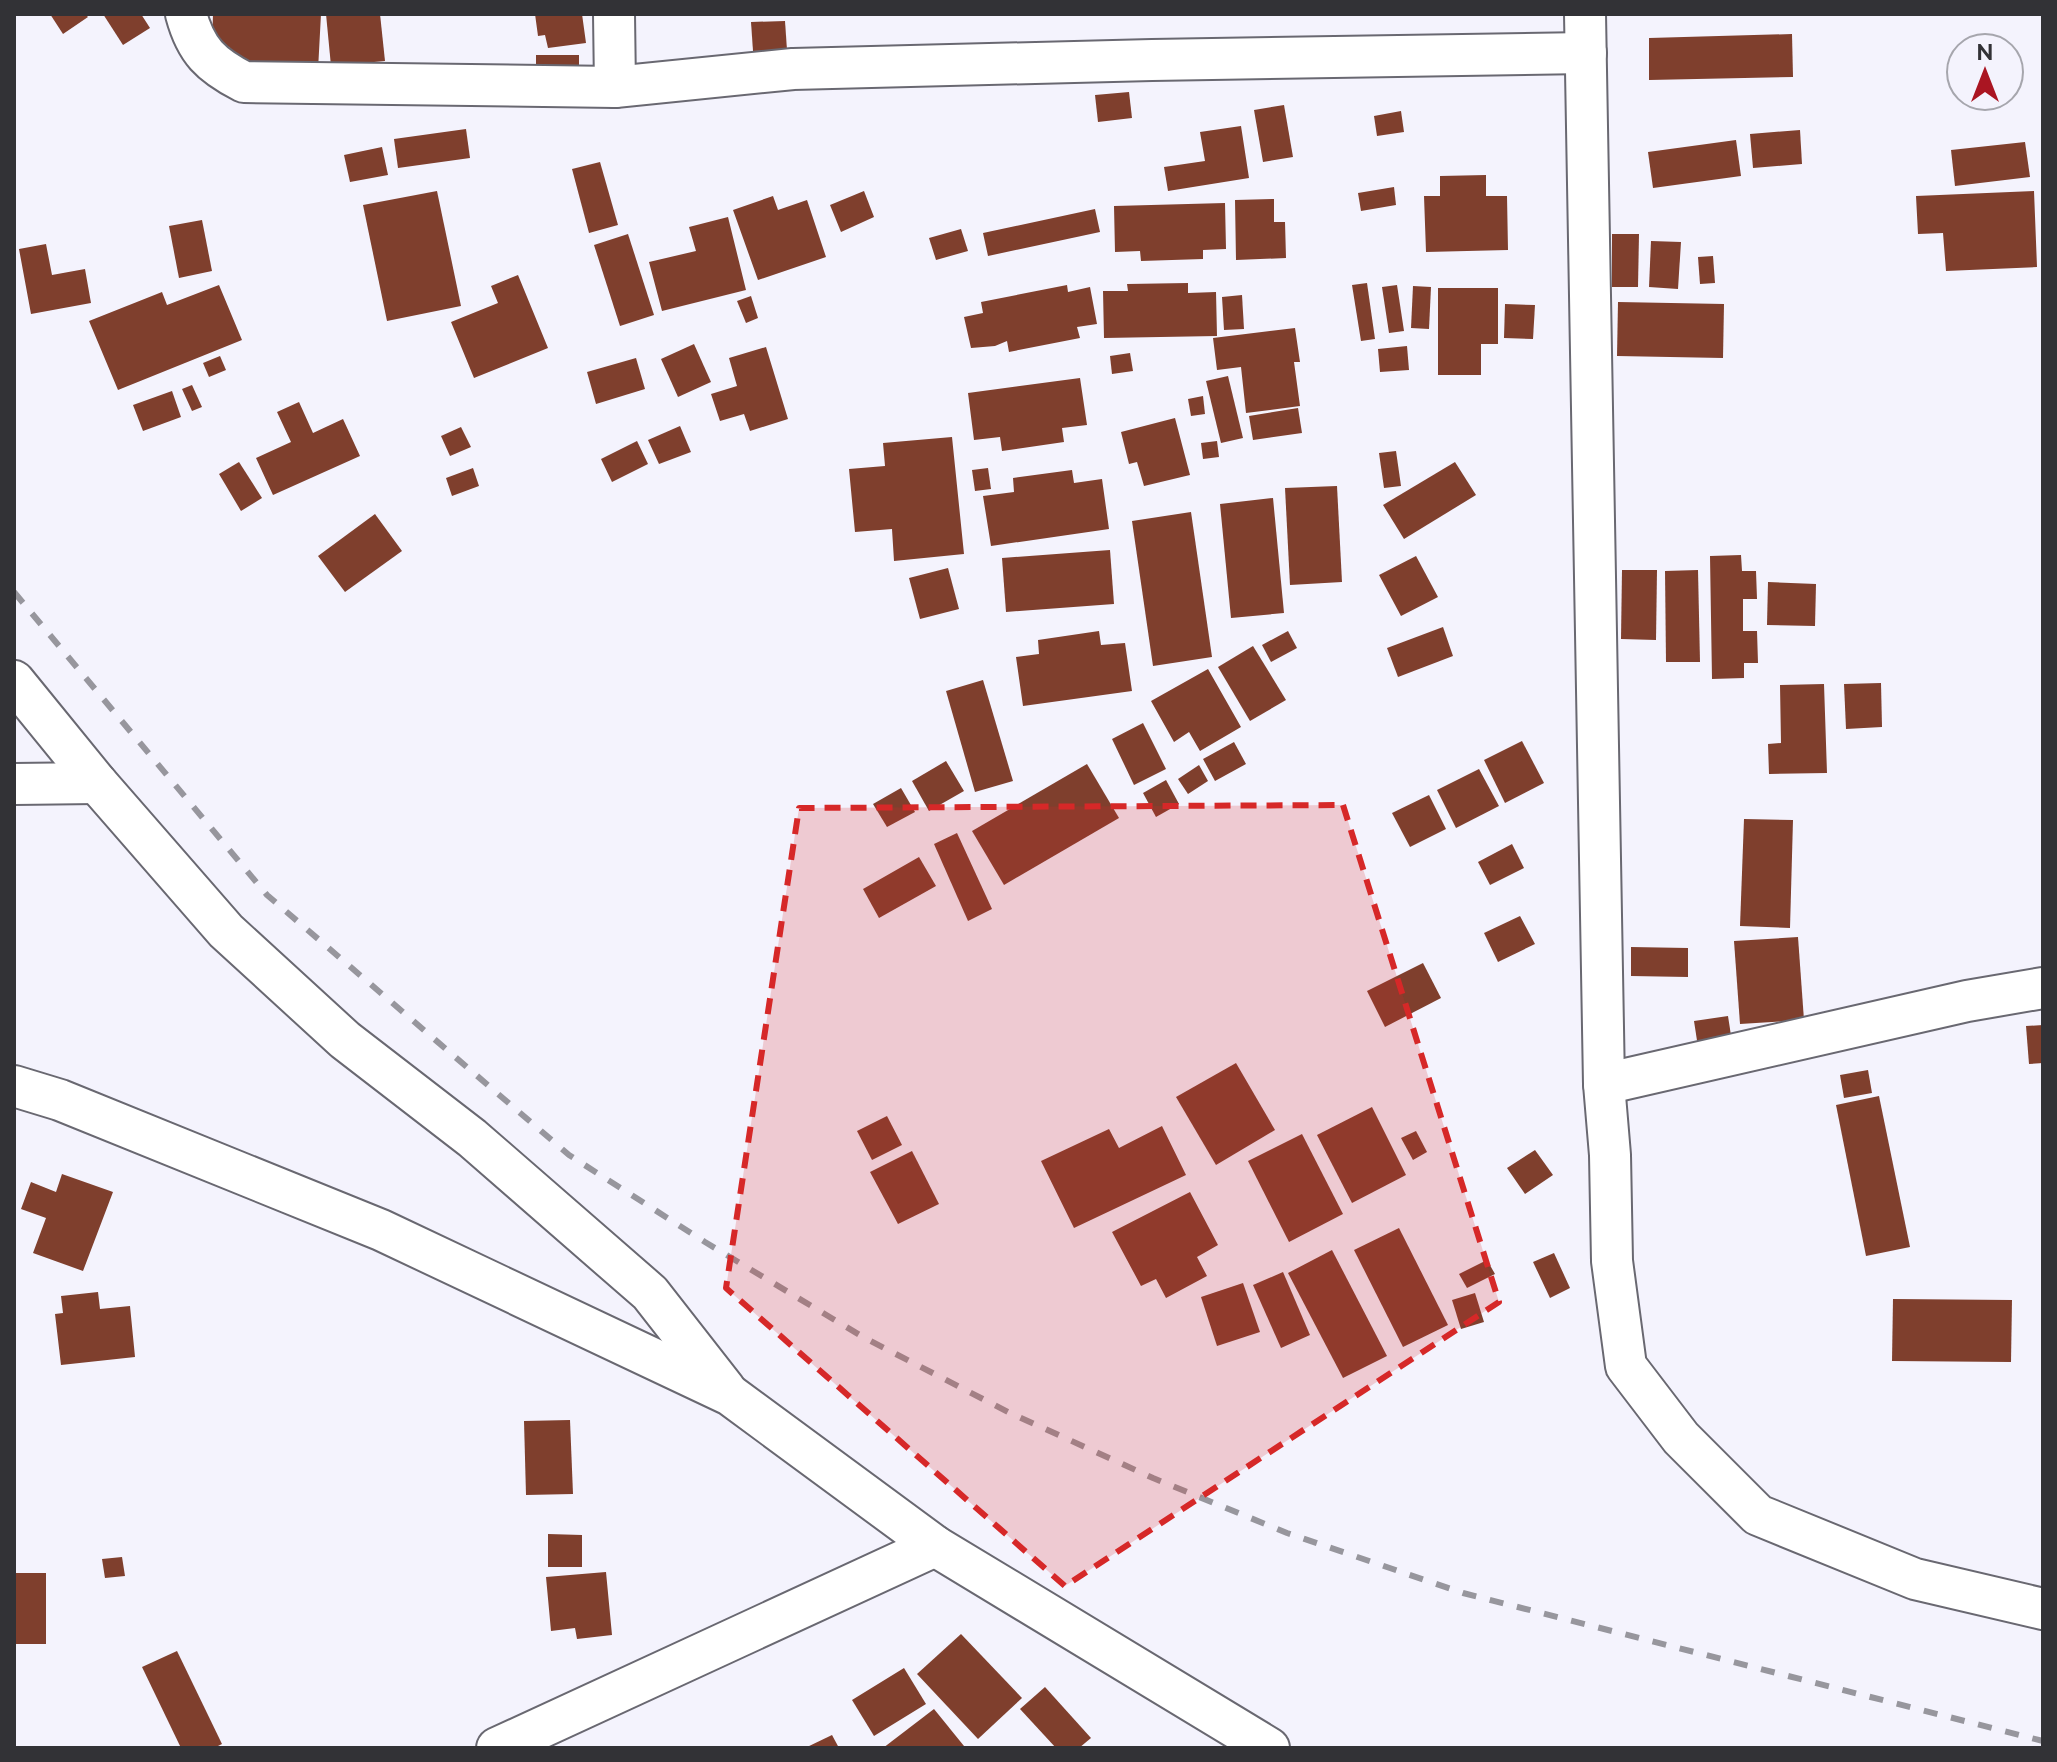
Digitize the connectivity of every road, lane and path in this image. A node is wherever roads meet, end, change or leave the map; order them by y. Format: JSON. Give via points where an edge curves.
{"nodes":[{"id":1,"x":186,"y":14,"type":"edge"},
{"id":2,"x":614,"y":14,"type":"edge"},
{"id":3,"x":1585,"y":33,"type":"edge"},
{"id":4,"x":615,"y":87,"type":"junction"},
{"id":5,"x":14,"y":681,"type":"edge"},
{"id":6,"x":97,"y":783,"type":"junction"},
{"id":7,"x":14,"y":784,"type":"edge"},
{"id":8,"x":2043,"y":988,"type":"edge"},
{"id":9,"x":1604,"y":1084,"type":"junction"},
{"id":10,"x":14,"y":1086,"type":"edge"},
{"id":11,"x":730,"y":1395,"type":"junction"},
{"id":12,"x":935,"y":1546,"type":"junction"},
{"id":13,"x":2043,"y":1609,"type":"edge"},
{"id":14,"x":497,"y":1748,"type":"edge"},
{"id":15,"x":1269,"y":1748,"type":"edge"}],
"edges":[{"from":1,"to":4,"type":"street","via":[[192,35],[211,62],[244,82]]},
{"from":2,"to":4,"type":"street"},
{"from":3,"to":4,"type":"street","via":[[1167,59],[793,69]]},
{"from":3,"to":9,"type":"street"},
{"from":5,"to":6,"type":"street"},
{"from":6,"to":7,"type":"street"},
{"from":6,"to":11,"type":"street","via":[[226,931],[345,1040],[472,1138],[650,1293]]},
{"from":8,"to":9,"type":"street"},
{"from":9,"to":13,"type":"street","via":[[1612,1261],[1626,1366],[1681,1438],[1758,1515],[1915,1579]]},
{"from":10,"to":11,"type":"street","via":[[381,1230]]},
{"from":11,"to":12,"type":"street"},
{"from":12,"to":14,"type":"street"},
{"from":12,"to":15,"type":"street"}]}
